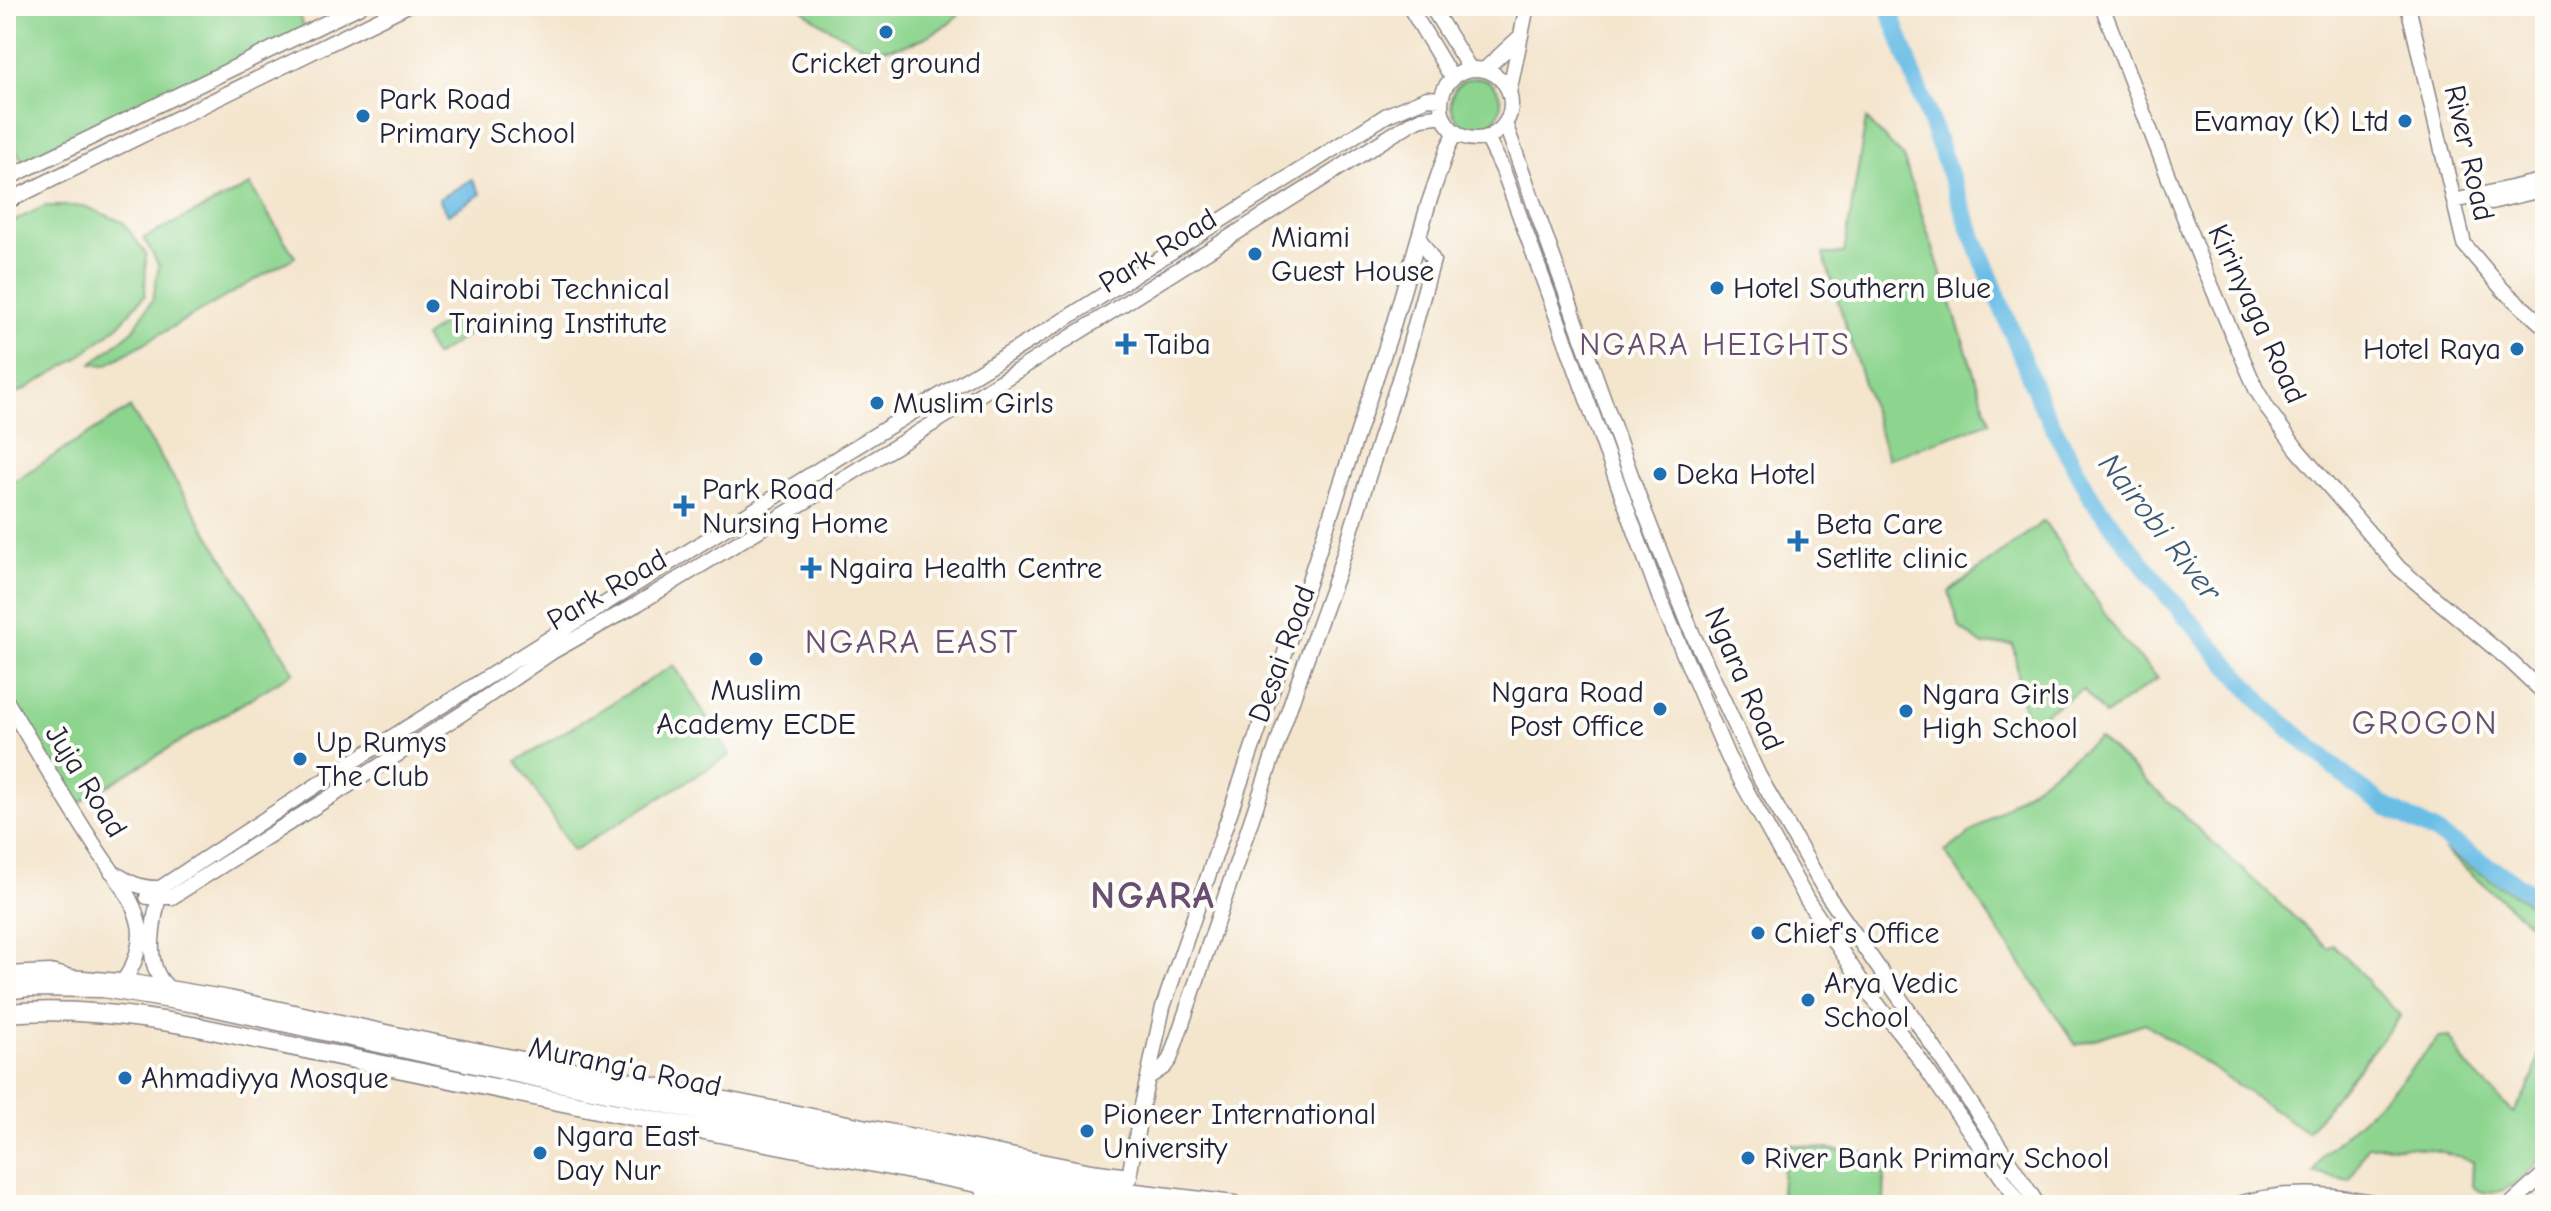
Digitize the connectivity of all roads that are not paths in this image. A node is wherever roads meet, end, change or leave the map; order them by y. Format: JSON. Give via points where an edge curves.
{"nodes":[{"id":1,"x":360,"y":6,"type":"edge"},
{"id":2,"x":406,"y":6,"type":"edge"},
{"id":3,"x":1409,"y":6,"type":"edge"},
{"id":4,"x":1431,"y":6,"type":"edge"},
{"id":5,"x":1527,"y":6,"type":"edge"},
{"id":6,"x":2102,"y":6,"type":"edge"},
{"id":7,"x":2408,"y":6,"type":"edge"},
{"id":8,"x":1521,"y":36,"type":"junction"},
{"id":9,"x":1477,"y":69,"type":"junction"},
{"id":10,"x":1452,"y":78,"type":"junction"},
{"id":11,"x":1509,"y":93,"type":"junction"},
{"id":12,"x":1441,"y":99,"type":"junction"},
{"id":13,"x":1443,"y":115,"type":"junction"},
{"id":14,"x":1505,"y":123,"type":"junction"},
{"id":15,"x":1456,"y":132,"type":"junction"},
{"id":16,"x":1487,"y":137,"type":"junction"},
{"id":17,"x":6,"y":179,"type":"edge"},
{"id":18,"x":2545,"y":180,"type":"edge"},
{"id":19,"x":2545,"y":189,"type":"edge"},
{"id":20,"x":6,"y":202,"type":"edge"},
{"id":21,"x":2455,"y":205,"type":"junction"},
{"id":22,"x":1419,"y":238,"type":"junction"},
{"id":23,"x":2545,"y":327,"type":"edge"},
{"id":24,"x":1616,"y":429,"type":"junction"},
{"id":25,"x":1600,"y":436,"type":"junction"},
{"id":26,"x":1325,"y":530,"type":"junction"},
{"id":27,"x":1349,"y":538,"type":"junction"},
{"id":28,"x":2545,"y":694,"type":"edge"},
{"id":29,"x":6,"y":700,"type":"edge"},
{"id":30,"x":111,"y":871,"type":"junction"},
{"id":31,"x":124,"y":889,"type":"junction"},
{"id":32,"x":160,"y":893,"type":"junction"},
{"id":33,"x":6,"y":975,"type":"edge"},
{"id":34,"x":121,"y":983,"type":"junction"},
{"id":35,"x":95,"y":984,"type":"junction"},
{"id":36,"x":170,"y":989,"type":"junction"},
{"id":37,"x":6,"y":990,"type":"edge"},
{"id":38,"x":6,"y":1013,"type":"edge"},
{"id":39,"x":1149,"y":1077,"type":"junction"},
{"id":40,"x":2545,"y":1173,"type":"edge"},
{"id":41,"x":1129,"y":1177,"type":"joint"},
{"id":42,"x":979,"y":1183,"type":"junction"},
{"id":43,"x":993,"y":1205,"type":"edge"},
{"id":44,"x":1091,"y":1205,"type":"edge"},
{"id":45,"x":1234,"y":1205,"type":"edge"},
{"id":46,"x":2021,"y":1205,"type":"edge"},
{"id":47,"x":2038,"y":1205,"type":"edge"},
{"id":48,"x":2234,"y":1205,"type":"edge"},
{"id":49,"x":2387,"y":1205,"type":"edge"},
{"id":50,"x":2510,"y":1205,"type":"edge"}],
"edges":[{"from":1,"to":17,"type":"main road"},
{"from":2,"to":20,"type":"main road"},
{"from":3,"to":10,"type":"main road"},
{"from":4,"to":9,"type":"main road"},
{"from":5,"to":8,"type":"main road"},
{"from":6,"to":28,"type":"main road","name":"Kirinyaga Road","via":[[2203,266],[2269,411],[2399,568]]},
{"from":7,"to":21,"type":"main road","name":"River Road"},
{"from":8,"to":9,"type":"main road"},
{"from":8,"to":11,"type":"main road"},
{"from":9,"to":10,"type":"main road"},
{"from":9,"to":11,"type":"main road","via":[[1495,74]]},
{"from":10,"to":12,"type":"main road"},
{"from":11,"to":14,"type":"main road"},
{"from":12,"to":13,"type":"main road"},
{"from":12,"to":32,"type":"main road","name":"Park Road","via":[[1427,98],[1398,109],[352,762]]},
{"from":13,"to":15,"type":"main road"},
{"from":13,"to":32,"type":"main road","name":"Park Road","via":[[1411,123],[933,423],[552,652],[172,897]]},
{"from":14,"to":16,"type":"main road"},
{"from":14,"to":24,"type":"main road","name":"Ngara Road"},
{"from":15,"to":16,"type":"main road"},
{"from":15,"to":22,"type":"main road","name":"Desai Road"},
{"from":16,"to":25,"type":"main road","name":"Ngara Road"},
{"from":18,"to":21,"type":"main road"},
{"from":19,"to":21,"type":"main road"},
{"from":21,"to":23,"type":"main road","name":"River Road","via":[[2464,244],[2503,290]]},
{"from":22,"to":26,"type":"main road","name":"Desai Road"},
{"from":22,"to":27,"type":"main road","name":"Desai Road","via":[[1433,260]]},
{"from":24,"to":25,"type":"main road"},
{"from":24,"to":47,"type":"main road","name":"Ngara Road","via":[[1693,635],[1759,776],[1828,896]]},
{"from":25,"to":46,"type":"main road","name":"Ngara Road","via":[[1677,641],[1754,806],[1807,900]]},
{"from":26,"to":27,"type":"main road"},
{"from":26,"to":39,"type":"main road","name":"Desai Road","via":[[1163,1007]]},
{"from":27,"to":39,"type":"main road","name":"Desai Road","via":[[1170,1059]]},
{"from":29,"to":30,"type":"main road","name":"Juja Road"},
{"from":30,"to":31,"type":"main road","name":"Juja Road"},
{"from":30,"to":32,"type":"main road"},
{"from":31,"to":32,"type":"main road","via":[[140,896]]},
{"from":31,"to":34,"type":"main road","name":"Juja Road","via":[[140,936]]},
{"from":32,"to":36,"type":"main road","via":[[153,954],[159,977]]},
{"from":33,"to":35,"type":"main road","via":[[50,973]]},
{"from":34,"to":35,"type":"main road","name":"Murang'a Road"},
{"from":34,"to":36,"type":"main road","name":"Murang'a Road"},
{"from":35,"to":37,"type":"highway","name":"Murang'a Road"},
{"from":35,"to":45,"type":"highway","name":"Murang'a Road","via":[[940,1159],[1095,1188]]},
{"from":36,"to":41,"type":"main road","name":"Murang'a Road"},
{"from":38,"to":42,"type":"highway","name":"Murang'a Road","via":[[125,1014]]},
{"from":39,"to":41,"type":"main road","name":"Desai Road"},
{"from":40,"to":50,"type":"main road"},
{"from":42,"to":43,"type":"main road"},
{"from":42,"to":44,"type":"highway","name":"Murang'a Road"},
{"from":48,"to":49,"type":"main road","via":[[2266,1196],[2320,1194]]}]}
